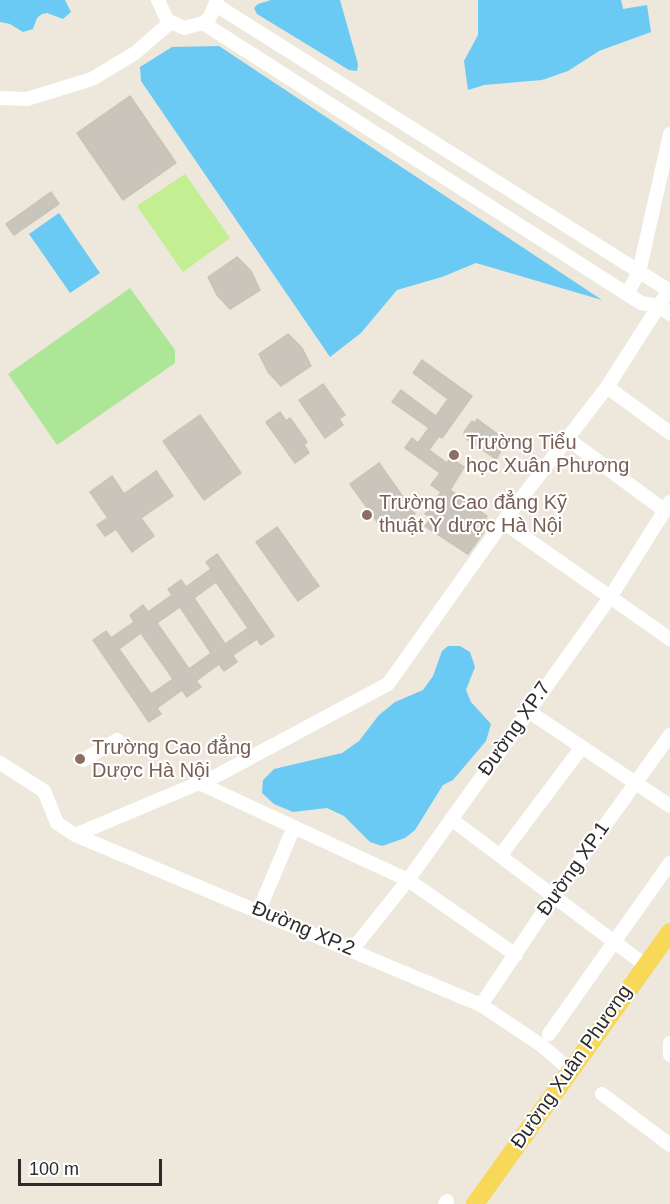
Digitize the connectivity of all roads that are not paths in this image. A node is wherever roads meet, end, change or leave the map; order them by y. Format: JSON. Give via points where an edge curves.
{"nodes":[{"id":1,"x":158,"y":0,"type":"edge"},
{"id":2,"x":216,"y":2,"type":"edge"},
{"id":3,"x":171,"y":22,"type":"junction"},
{"id":4,"x":203,"y":23,"type":"junction"},
{"id":5,"x":0,"y":98,"type":"edge"},
{"id":6,"x":670,"y":134,"type":"edge"},
{"id":7,"x":639,"y":272,"type":"junction"},
{"id":8,"x":669,"y":290,"type":"edge"},
{"id":9,"x":627,"y":294,"type":"junction"},
{"id":10,"x":665,"y":310,"type":"edge"},
{"id":11,"x":607,"y":387,"type":"junction"},
{"id":12,"x":670,"y":433,"type":"edge"},
{"id":13,"x":569,"y":440,"type":"junction"},
{"id":14,"x":667,"y":506,"type":"edge"},
{"id":15,"x":503,"y":522,"type":"junction"},
{"id":16,"x":610,"y":596,"type":"junction"},
{"id":17,"x":669,"y":635,"type":"edge"},
{"id":18,"x":528,"y":711,"type":"junction"},
{"id":19,"x":670,"y":735,"type":"edge"},
{"id":20,"x":117,"y":740,"type":"dead end"},
{"id":21,"x":582,"y":747,"type":"junction"},
{"id":22,"x":83,"y":760,"type":"dead end"},
{"id":23,"x":0,"y":763,"type":"edge"},
{"id":24,"x":635,"y":782,"type":"junction"},
{"id":25,"x":199,"y":783,"type":"junction"},
{"id":26,"x":670,"y":806,"type":"edge"},
{"id":27,"x":451,"y":819,"type":"junction"},
{"id":28,"x":294,"y":827,"type":"junction"},
{"id":29,"x":75,"y":835,"type":"junction"},
{"id":30,"x":500,"y":856,"type":"junction"},
{"id":31,"x":670,"y":863,"type":"edge"},
{"id":32,"x":408,"y":880,"type":"junction"},
{"id":33,"x":554,"y":896,"type":"junction"},
{"id":34,"x":259,"y":910,"type":"junction"},
{"id":35,"x":670,"y":932,"type":"edge"},
{"id":36,"x":614,"y":941,"type":"junction"},
{"id":37,"x":352,"y":950,"type":"junction"},
{"id":38,"x":516,"y":955,"type":"junction"},
{"id":39,"x":645,"y":965,"type":"junction"},
{"id":40,"x":481,"y":1005,"type":"junction"},
{"id":41,"x":549,"y":1034,"type":"dead end"},
{"id":42,"x":670,"y":1043,"type":"edge"},
{"id":43,"x":670,"y":1055,"type":"edge"},
{"id":44,"x":570,"y":1070,"type":"junction"},
{"id":45,"x":602,"y":1094,"type":"dead end"},
{"id":46,"x":670,"y":1145,"type":"edge"},
{"id":47,"x":475,"y":1204,"type":"edge"}],
"edges":[{"from":1,"to":3,"type":"street","via":[[161,12]]},
{"from":2,"to":4,"type":"street"},
{"from":2,"to":7,"type":"street"},
{"from":3,"to":4,"type":"street","via":[[184,28]]},
{"from":3,"to":5,"type":"street","via":[[135,53],[92,79],[27,99]]},
{"from":4,"to":9,"type":"street"},
{"from":6,"to":7,"type":"street"},
{"from":7,"to":8,"type":"street"},
{"from":7,"to":9,"type":"street"},
{"from":8,"to":10,"type":"street"},
{"from":9,"to":10,"type":"street"},
{"from":10,"to":11,"type":"street"},
{"from":11,"to":12,"type":"street"},
{"from":11,"to":13,"type":"street"},
{"from":13,"to":14,"type":"street"},
{"from":13,"to":15,"type":"street"},
{"from":14,"to":16,"type":"street","name":"Đường XP.7"},
{"from":15,"to":16,"type":"street"},
{"from":15,"to":25,"type":"street","via":[[388,684]]},
{"from":16,"to":17,"type":"street"},
{"from":16,"to":18,"type":"street","name":"Đường XP.7"},
{"from":18,"to":21,"type":"street"},
{"from":18,"to":27,"type":"street","name":"Đường XP.7"},
{"from":19,"to":24,"type":"street","name":"Đường XP.1"},
{"from":20,"to":22,"type":"street"},
{"from":21,"to":24,"type":"street"},
{"from":21,"to":30,"type":"street"},
{"from":23,"to":29,"type":"street","name":"Đường XP.2","via":[[44,790],[57,823]]},
{"from":24,"to":26,"type":"street"},
{"from":24,"to":33,"type":"street","name":"Đường XP.1"},
{"from":25,"to":28,"type":"street"},
{"from":25,"to":29,"type":"street"},
{"from":27,"to":30,"type":"street"},
{"from":27,"to":32,"type":"street","name":"Đường XP.7"},
{"from":28,"to":32,"type":"street"},
{"from":28,"to":34,"type":"street"},
{"from":29,"to":34,"type":"street","name":"Đường XP.2"},
{"from":30,"to":33,"type":"street"},
{"from":31,"to":36,"type":"street"},
{"from":32,"to":37,"type":"street","name":"Đường XP.7"},
{"from":32,"to":38,"type":"street"},
{"from":33,"to":36,"type":"street"},
{"from":33,"to":38,"type":"street","name":"Đường XP.1"},
{"from":34,"to":37,"type":"street","name":"Đường XP.2"},
{"from":35,"to":39,"type":"main road","name":"Đường Xuân Phương"},
{"from":36,"to":39,"type":"street"},
{"from":36,"to":41,"type":"street"},
{"from":37,"to":40,"type":"street","name":"Đường XP.2"},
{"from":38,"to":40,"type":"street","name":"Đường XP.1"},
{"from":39,"to":44,"type":"main road","name":"Đường Xuân Phương"},
{"from":40,"to":44,"type":"street","name":"Đường XP.2","via":[[541,1045]]},
{"from":42,"to":43,"type":"street"},
{"from":44,"to":47,"type":"main road","name":"Đường Xuân Phương"},
{"from":45,"to":46,"type":"street"}]}
